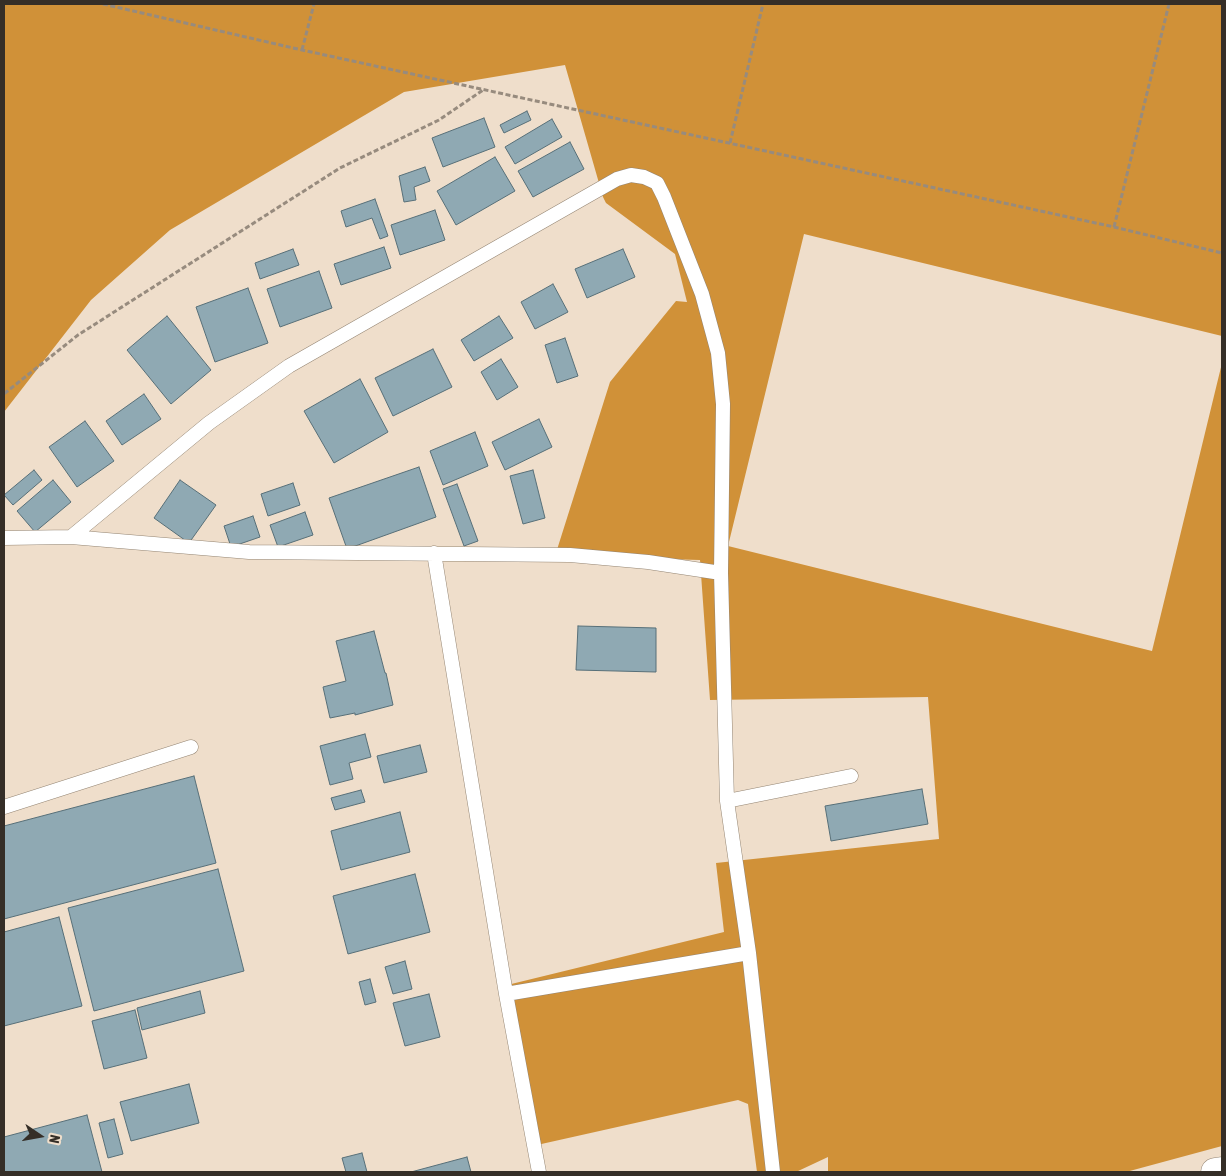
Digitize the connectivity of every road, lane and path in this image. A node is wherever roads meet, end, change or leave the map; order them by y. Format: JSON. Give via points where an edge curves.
{"nodes":[{"id":1,"x":103,"y":4,"type":"edge"},
{"id":2,"x":314,"y":4,"type":"edge"},
{"id":3,"x":763,"y":4,"type":"edge"},
{"id":4,"x":1169,"y":4,"type":"edge"},
{"id":5,"x":302,"y":50,"type":"junction"},
{"id":6,"x":483,"y":90,"type":"junction"},
{"id":7,"x":730,"y":144,"type":"junction"},
{"id":8,"x":1114,"y":227,"type":"junction"},
{"id":9,"x":1222,"y":253,"type":"edge"},
{"id":10,"x":4,"y":393,"type":"edge"},
{"id":11,"x":71,"y":537,"type":"junction"},
{"id":12,"x":4,"y":538,"type":"edge"},
{"id":13,"x":434,"y":553,"type":"junction"},
{"id":14,"x":721,"y":572,"type":"junction"},
{"id":15,"x":190,"y":747,"type":"dead end"},
{"id":16,"x":851,"y":776,"type":"dead end"},
{"id":17,"x":727,"y":801,"type":"junction"},
{"id":18,"x":4,"y":807,"type":"edge"},
{"id":19,"x":749,"y":953,"type":"junction"},
{"id":20,"x":506,"y":994,"type":"junction"},
{"id":21,"x":1222,"y":1171,"type":"edge"},
{"id":22,"x":539,"y":1172,"type":"edge"},
{"id":23,"x":773,"y":1172,"type":"edge"},
{"id":24,"x":1215,"y":1172,"type":"edge"}],
"edges":[{"from":1,"to":5,"type":"path"},
{"from":2,"to":5,"type":"path"},
{"from":3,"to":7,"type":"path"},
{"from":4,"to":8,"type":"path"},
{"from":5,"to":6,"type":"path"},
{"from":6,"to":7,"type":"path"},
{"from":6,"to":10,"type":"path","via":[[439,120],[340,168],[78,336]]},
{"from":7,"to":8,"type":"path"},
{"from":8,"to":9,"type":"path"},
{"from":11,"to":12,"type":"lane"},
{"from":11,"to":13,"type":"lane","via":[[249,552]]},
{"from":11,"to":14,"type":"lane","via":[[209,422],[289,366],[617,179],[631,175],[657,183],[664,197],[702,294],[718,353],[723,404]]},
{"from":13,"to":14,"type":"lane","via":[[570,555]]},
{"from":13,"to":20,"type":"lane"},
{"from":14,"to":17,"type":"lane"},
{"from":15,"to":18,"type":"lane"},
{"from":16,"to":17,"type":"lane"},
{"from":17,"to":19,"type":"lane"},
{"from":19,"to":20,"type":"lane"},
{"from":19,"to":23,"type":"lane"},
{"from":20,"to":22,"type":"lane"},
{"from":21,"to":24,"type":"street"}]}
